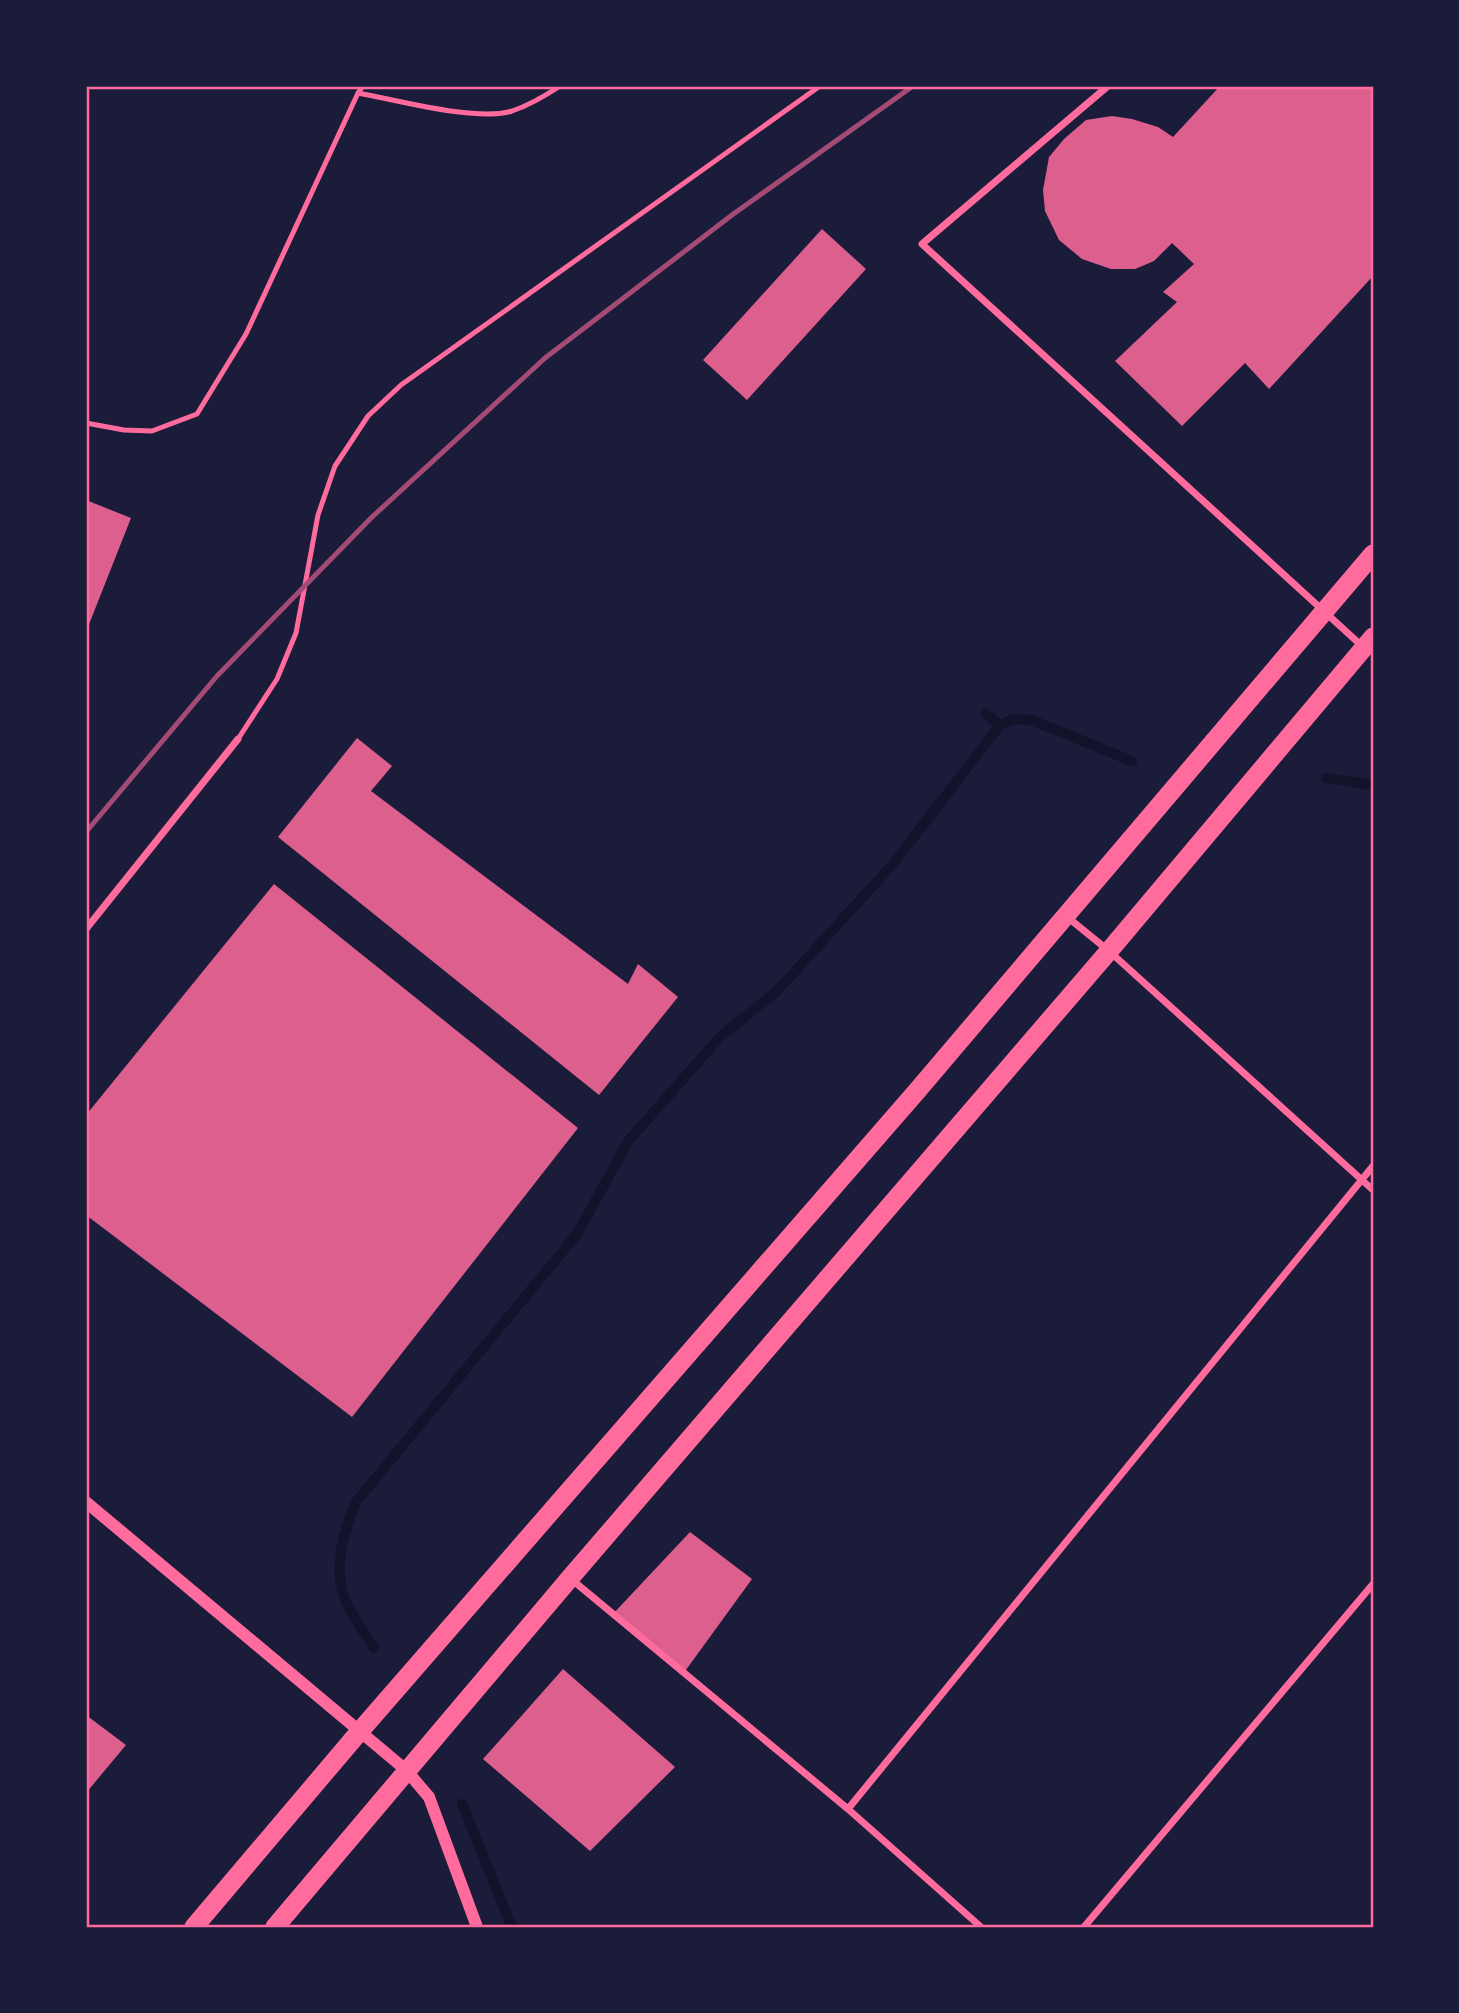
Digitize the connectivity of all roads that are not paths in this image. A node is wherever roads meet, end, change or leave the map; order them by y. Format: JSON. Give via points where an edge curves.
{"nodes":[{"id":1,"x":363,"y":86,"type":"edge"},
{"id":2,"x":560,"y":86,"type":"edge"},
{"id":3,"x":820,"y":86,"type":"edge"},
{"id":4,"x":1108,"y":86,"type":"edge"},
{"id":5,"x":358,"y":93,"type":"junction"},
{"id":6,"x":86,"y":423,"type":"edge"},
{"id":7,"x":1373,"y":554,"type":"edge"},
{"id":8,"x":1325,"y":610,"type":"junction"},
{"id":9,"x":1369,"y":643,"type":"edge"},
{"id":10,"x":238,"y":739,"type":"joint"},
{"id":11,"x":1065,"y":916,"type":"junction"},
{"id":12,"x":86,"y":929,"type":"edge"},
{"id":13,"x":1109,"y":951,"type":"junction"},
{"id":14,"x":1373,"y":1166,"type":"edge"},
{"id":15,"x":1362,"y":1180,"type":"junction"},
{"id":16,"x":1373,"y":1190,"type":"edge"},
{"id":17,"x":86,"y":1502,"type":"edge"},
{"id":18,"x":570,"y":1578,"type":"junction"},
{"id":19,"x":1373,"y":1584,"type":"edge"},
{"id":20,"x":360,"y":1731,"type":"junction"},
{"id":21,"x":407,"y":1770,"type":"junction"},
{"id":22,"x":848,"y":1809,"type":"junction"},
{"id":23,"x":194,"y":1927,"type":"edge"},
{"id":24,"x":275,"y":1927,"type":"edge"},
{"id":25,"x":477,"y":1927,"type":"edge"},
{"id":26,"x":981,"y":1927,"type":"edge"},
{"id":27,"x":1084,"y":1927,"type":"edge"}],
"edges":[{"from":1,"to":5,"type":"lane"},
{"from":2,"to":5,"type":"lane","via":[[510,112],[473,114]]},
{"from":3,"to":10,"type":"lane","via":[[401,385],[368,416],[335,466],[318,515],[296,633],[277,679]]},
{"from":4,"to":8,"type":"street","via":[[922,244]]},
{"from":5,"to":6,"type":"lane","via":[[246,334],[197,414],[152,432]]},
{"from":7,"to":8,"type":"highway"},
{"from":8,"to":9,"type":"street"},
{"from":8,"to":11,"type":"highway"},
{"from":9,"to":13,"type":"highway"},
{"from":10,"to":12,"type":"street"},
{"from":11,"to":13,"type":"street"},
{"from":11,"to":20,"type":"highway"},
{"from":13,"to":15,"type":"street"},
{"from":13,"to":18,"type":"highway"},
{"from":14,"to":15,"type":"street"},
{"from":15,"to":16,"type":"street"},
{"from":15,"to":22,"type":"street"},
{"from":17,"to":20,"type":"street"},
{"from":18,"to":21,"type":"highway"},
{"from":18,"to":22,"type":"street"},
{"from":19,"to":27,"type":"street"},
{"from":20,"to":21,"type":"street"},
{"from":20,"to":23,"type":"highway"},
{"from":21,"to":24,"type":"highway"},
{"from":21,"to":25,"type":"street","via":[[429,1797]]},
{"from":22,"to":26,"type":"street"}]}
